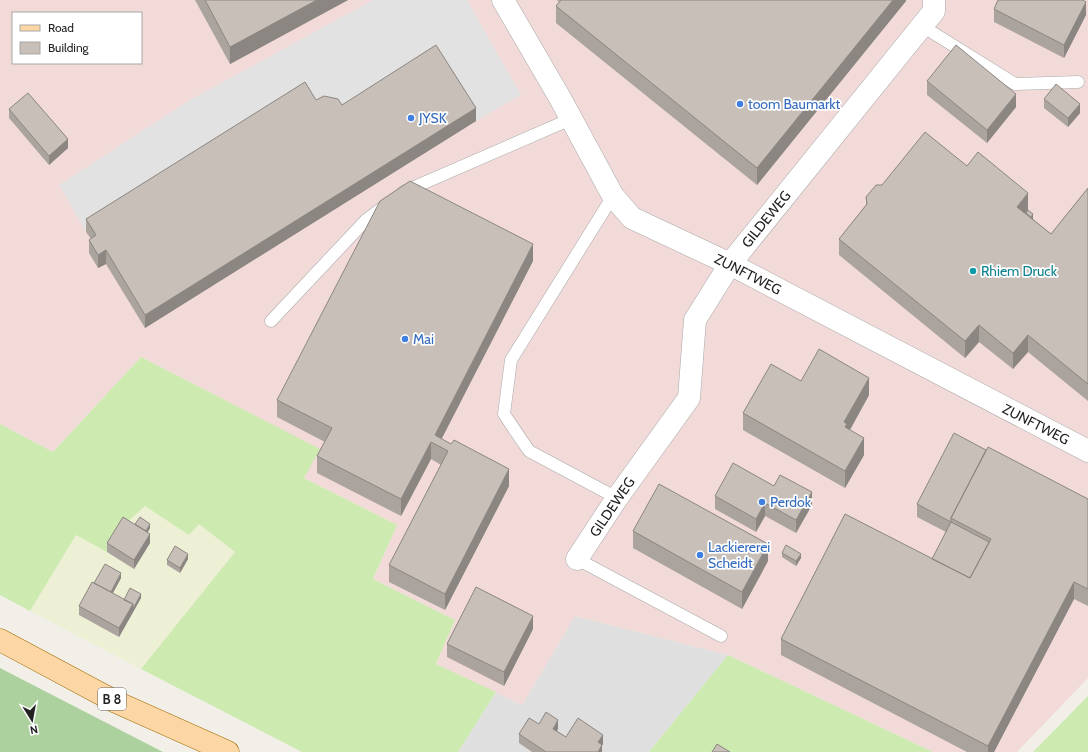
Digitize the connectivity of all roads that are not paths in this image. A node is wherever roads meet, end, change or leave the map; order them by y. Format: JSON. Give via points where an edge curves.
{"nodes":[{"id":1,"x":503,"y":0,"type":"edge"},
{"id":2,"x":934,"y":0,"type":"edge"},
{"id":3,"x":922,"y":26,"type":"junction"},
{"id":4,"x":1078,"y":82,"type":"dead end"},
{"id":5,"x":571,"y":119,"type":"junction"},
{"id":6,"x":613,"y":196,"type":"junction"},
{"id":7,"x":730,"y":264,"type":"junction"},
{"id":8,"x":271,"y":322,"type":"dead end"},
{"id":9,"x":1088,"y":451,"type":"edge"},
{"id":10,"x":617,"y":498,"type":"junction"},
{"id":11,"x":577,"y":559,"type":"joint"},
{"id":12,"x":721,"y":636,"type":"dead end"},
{"id":13,"x":0,"y":640,"type":"edge"},
{"id":14,"x":228,"y":752,"type":"edge"}],
"edges":[{"from":1,"to":5,"type":"street","name":"ZUNFTWEG"},
{"from":2,"to":3,"type":"street","name":"GILDEWEG","via":[[934,11]]},
{"from":3,"to":4,"type":"lane","via":[[1015,84]]},
{"from":3,"to":7,"type":"street","name":"GILDEWEG"},
{"from":5,"to":6,"type":"street","name":"ZUNFTWEG"},
{"from":5,"to":8,"type":"lane","via":[[404,191],[366,220]]},
{"from":6,"to":7,"type":"street","name":"ZUNFTWEG","via":[[632,218]]},
{"from":6,"to":10,"type":"lane","via":[[511,360],[504,414],[529,451]]},
{"from":7,"to":9,"type":"street","name":"ZUNFTWEG"},
{"from":7,"to":10,"type":"street","name":"GILDEWEG","via":[[695,320],[690,398]]},
{"from":10,"to":11,"type":"street","name":"GILDEWEG"},
{"from":11,"to":12,"type":"lane"},
{"from":13,"to":14,"type":"main road","number":"B 8","via":[[116,702]]}]}
